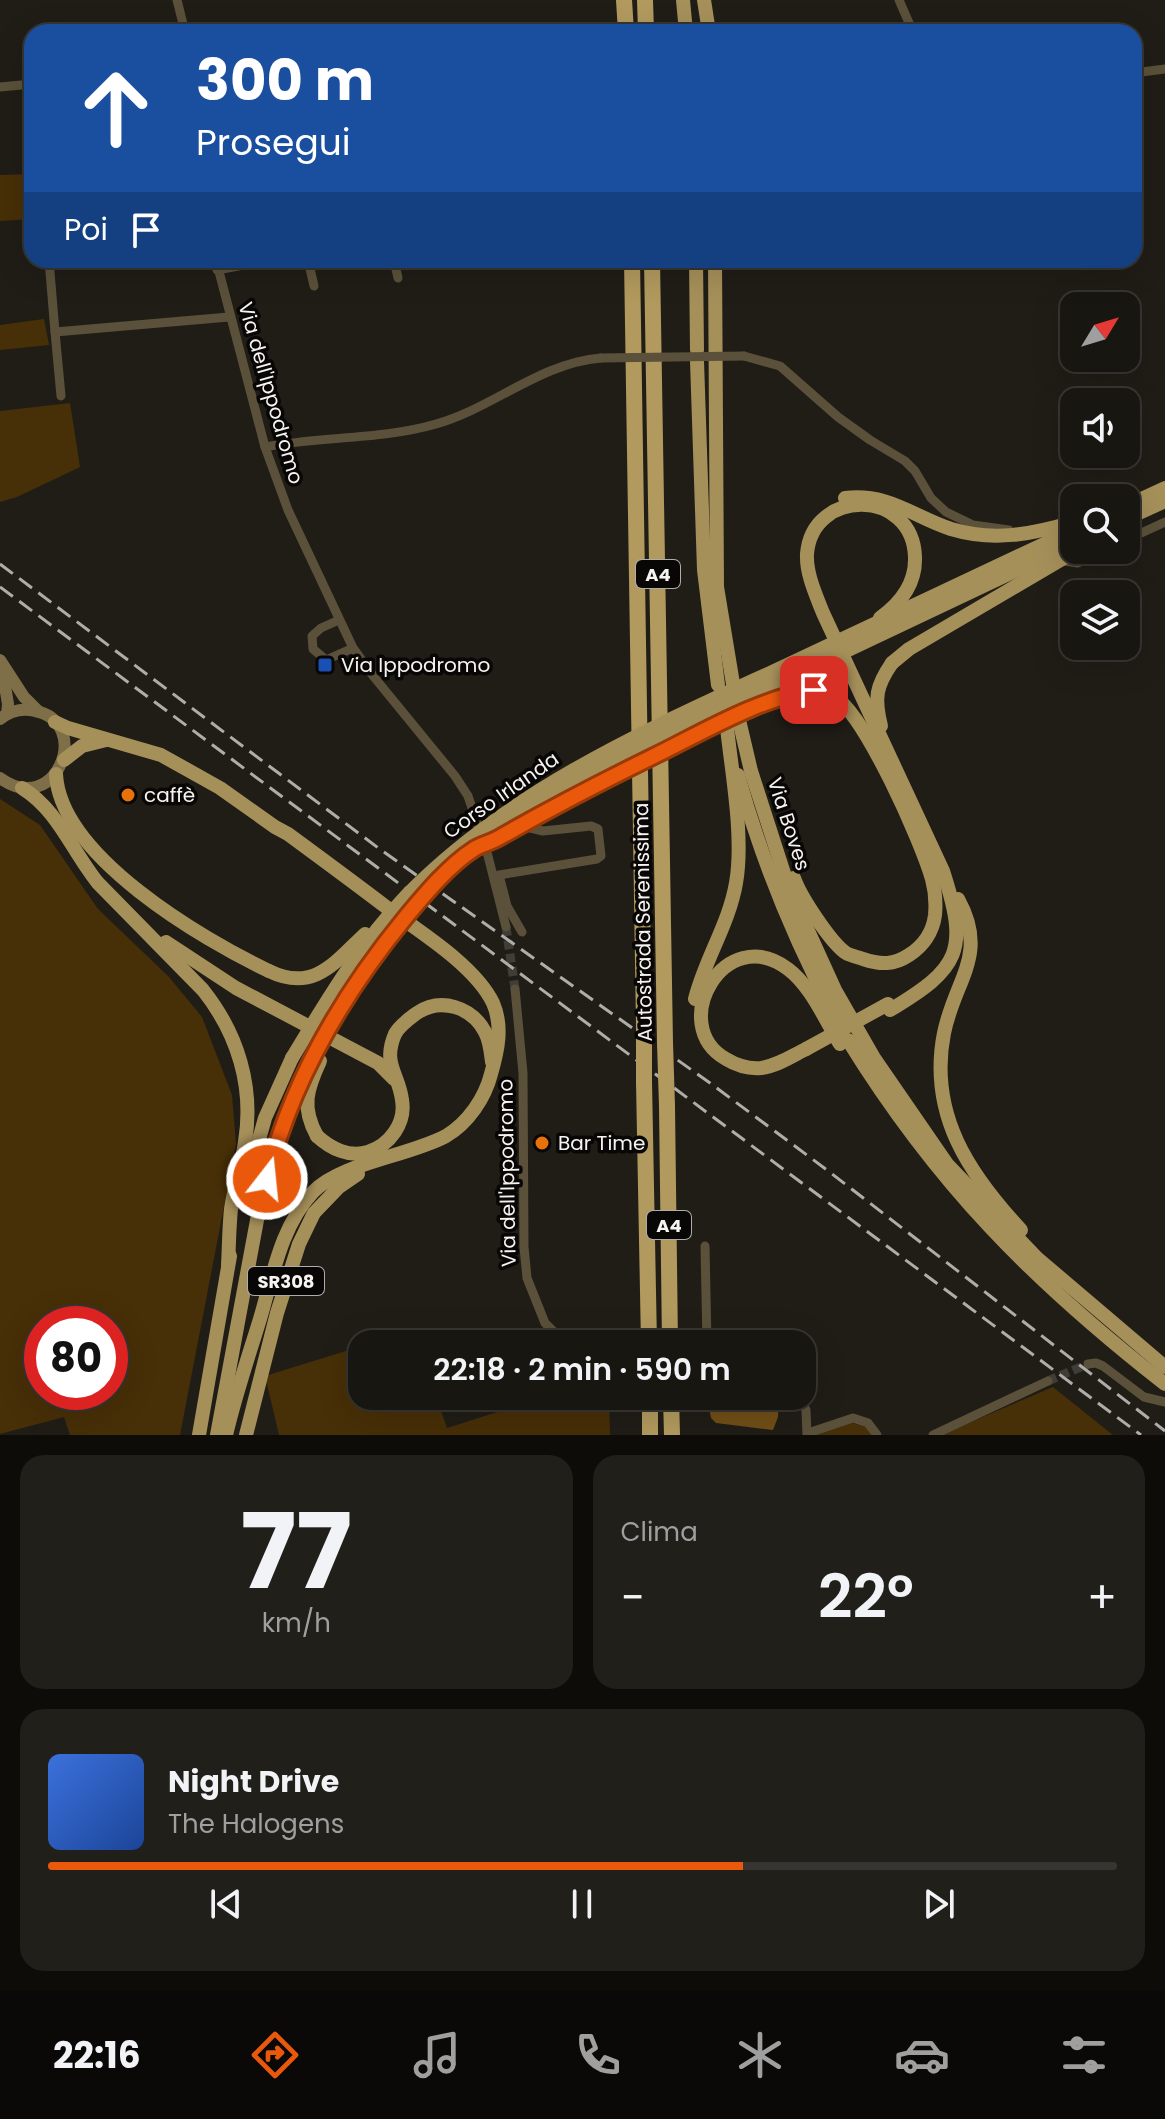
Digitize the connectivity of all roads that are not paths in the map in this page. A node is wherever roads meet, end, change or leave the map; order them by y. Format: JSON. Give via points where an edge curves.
{"nodes":[{"id":1,"x":177,"y":0,"type":"edge"},
{"id":2,"x":624,"y":0,"type":"edge"},
{"id":3,"x":645,"y":0,"type":"edge"},
{"id":4,"x":683,"y":0,"type":"edge"},
{"id":5,"x":704,"y":0,"type":"edge"},
{"id":6,"x":899,"y":0,"type":"edge"},
{"id":7,"x":183,"y":24,"type":"edge"},
{"id":8,"x":626,"y":24,"type":"edge"},
{"id":9,"x":646,"y":24,"type":"edge"},
{"id":10,"x":685,"y":24,"type":"edge"},
{"id":11,"x":708,"y":24,"type":"edge"},
{"id":12,"x":910,"y":24,"type":"edge"},
{"id":13,"x":1165,"y":69,"type":"edge"},
{"id":14,"x":1142,"y":72,"type":"edge"},
{"id":15,"x":24,"y":85,"type":"edge"},
{"id":16,"x":0,"y":87,"type":"edge"},
{"id":17,"x":50,"y":268,"type":"edge"},
{"id":18,"x":217,"y":268,"type":"edge"},
{"id":19,"x":310,"y":268,"type":"edge"},
{"id":20,"x":396,"y":268,"type":"edge"},
{"id":21,"x":632,"y":268,"type":"edge"},
{"id":22,"x":652,"y":268,"type":"edge"},
{"id":23,"x":696,"y":268,"type":"edge"},
{"id":24,"x":715,"y":268,"type":"edge"},
{"id":25,"x":398,"y":278,"type":"dead end"},
{"id":26,"x":314,"y":286,"type":"dead end"},
{"id":27,"x":229,"y":317,"type":"junction"},
{"id":28,"x":55,"y":332,"type":"junction"},
{"id":29,"x":61,"y":396,"type":"dead end"},
{"id":30,"x":265,"y":447,"type":"junction"},
{"id":31,"x":1165,"y":488,"type":"edge"},
{"id":32,"x":1140,"y":500,"type":"edge"},
{"id":33,"x":1165,"y":501,"type":"edge"},
{"id":34,"x":846,"y":502,"type":"junction"},
{"id":35,"x":1140,"y":513,"type":"edge"},
{"id":36,"x":1165,"y":522,"type":"edge"},
{"id":37,"x":1060,"y":526,"type":"edge"},
{"id":38,"x":1140,"y":534,"type":"edge"},
{"id":39,"x":1060,"y":537,"type":"edge"},
{"id":40,"x":1060,"y":550,"type":"edge"},
{"id":41,"x":1060,"y":561,"type":"edge"},
{"id":42,"x":1060,"y":561,"type":"edge"},
{"id":43,"x":339,"y":620,"type":"junction"},
{"id":44,"x":867,"y":627,"type":"junction"},
{"id":45,"x":353,"y":648,"type":"junction"},
{"id":46,"x":0,"y":661,"type":"edge"},
{"id":47,"x":718,"y":685,"type":"dead end"},
{"id":48,"x":38,"y":711,"type":"junction"},
{"id":49,"x":4,"y":716,"type":"edge"},
{"id":50,"x":55,"y":722,"type":"junction"},
{"id":51,"x":108,"y":740,"type":"junction"},
{"id":52,"x":747,"y":755,"type":"junction"},
{"id":53,"x":64,"y":760,"type":"junction"},
{"id":54,"x":56,"y":774,"type":"junction"},
{"id":55,"x":0,"y":778,"type":"edge"},
{"id":56,"x":891,"y":782,"type":"junction"},
{"id":57,"x":22,"y":788,"type":"junction"},
{"id":58,"x":905,"y":790,"type":"junction"},
{"id":59,"x":481,"y":833,"type":"junction"},
{"id":60,"x":475,"y":848,"type":"junction"},
{"id":61,"x":926,"y":860,"type":"junction"},
{"id":62,"x":943,"y":871,"type":"junction"},
{"id":63,"x":407,"y":896,"type":"junction"},
{"id":64,"x":136,"y":921,"type":"junction"},
{"id":65,"x":506,"y":927,"type":"tunnel mouth"},
{"id":66,"x":522,"y":932,"type":"dead end"},
{"id":67,"x":361,"y":977,"type":"junction"},
{"id":68,"x":515,"y":989,"type":"tunnel mouth"},
{"id":69,"x":889,"y":1007,"type":"junction"},
{"id":70,"x":839,"y":1024,"type":"dead end"},
{"id":71,"x":848,"y":1040,"type":"dead end"},
{"id":72,"x":808,"y":1053,"type":"junction"},
{"id":73,"x":493,"y":1068,"type":"junction"},
{"id":74,"x":394,"y":1079,"type":"junction"},
{"id":75,"x":907,"y":1130,"type":"junction"},
{"id":76,"x":381,"y":1161,"type":"junction"},
{"id":77,"x":705,"y":1246,"type":"dead end"},
{"id":78,"x":228,"y":1266,"type":"junction"},
{"id":79,"x":1086,"y":1302,"type":"junction"},
{"id":80,"x":552,"y":1330,"type":"edge"},
{"id":81,"x":649,"y":1330,"type":"edge"},
{"id":82,"x":670,"y":1330,"type":"edge"},
{"id":83,"x":707,"y":1330,"type":"edge"},
{"id":84,"x":1088,"y":1364,"type":"dead end"},
{"id":85,"x":1165,"y":1367,"type":"edge"},
{"id":86,"x":1048,"y":1381,"type":"tunnel mouth"},
{"id":87,"x":1165,"y":1384,"type":"edge"},
{"id":88,"x":1165,"y":1402,"type":"edge"},
{"id":89,"x":650,"y":1410,"type":"edge"},
{"id":90,"x":671,"y":1410,"type":"edge"},
{"id":91,"x":806,"y":1410,"type":"edge"},
{"id":92,"x":199,"y":1431,"type":"edge"},
{"id":93,"x":808,"y":1434,"type":"edge"},
{"id":94,"x":217,"y":1435,"type":"edge"},
{"id":95,"x":226,"y":1435,"type":"edge"},
{"id":96,"x":246,"y":1435,"type":"edge"},
{"id":97,"x":650,"y":1435,"type":"edge"},
{"id":98,"x":672,"y":1435,"type":"edge"},
{"id":99,"x":877,"y":1435,"type":"edge"},
{"id":100,"x":933,"y":1435,"type":"edge"}],
"edges":[{"from":1,"to":7,"type":"street"},
{"from":2,"to":8,"type":"highway"},
{"from":3,"to":9,"type":"highway"},
{"from":4,"to":10,"type":"highway"},
{"from":5,"to":11,"type":"highway"},
{"from":6,"to":12,"type":"street"},
{"from":13,"to":14,"type":"street"},
{"from":15,"to":16,"type":"street"},
{"from":17,"to":28,"type":"street"},
{"from":18,"to":27,"type":"street","name":"Via dell'Ippodromo"},
{"from":19,"to":26,"type":"street"},
{"from":20,"to":25,"type":"street"},
{"from":21,"to":81,"type":"highway","name":"Autostrada Serenissima","number":"A4","bridge":true},
{"from":22,"to":82,"type":"highway","name":"Autostrada Serenissima","number":"A4","bridge":true},
{"from":23,"to":47,"type":"highway","via":[[703,555]]},
{"from":24,"to":52,"type":"highway","name":"Via Boves","via":[[717,587]]},
{"from":27,"to":28,"type":"street"},
{"from":27,"to":30,"type":"street","name":"Via dell'Ippodromo"},
{"from":28,"to":29,"type":"street"},
{"from":30,"to":41,"type":"street","bridge":true,"via":[[440,423],[578,360],[744,356],[780,366],[838,417],[905,461],[938,506],[961,521],[1024,532]]},
{"from":30,"to":43,"type":"street","name":"Via dell'Ippodromo"},
{"from":31,"to":32,"type":"highway"},
{"from":33,"to":35,"type":"highway"},
{"from":34,"to":37,"type":"highway","bridge":true,"via":[[877,497],[977,535],[1029,535]]},
{"from":34,"to":44,"type":"highway","bridge":true,"via":[[895,515],[914,544],[913,578],[904,595]]},
{"from":34,"to":56,"type":"highway","via":[[827,506],[813,521],[800,554],[803,576]]},
{"from":34,"to":58,"type":"highway","via":[[816,531],[807,554],[809,570],[823,613]]},
{"from":36,"to":38,"type":"street"},
{"from":39,"to":44,"type":"highway","name":"Corso Irlanda","number":"SR308","bridge":true},
{"from":40,"to":60,"type":"highway","name":"Corso Irlanda","number":"SR308","bridge":true,"via":[[588,773]]},
{"from":42,"to":58,"type":"highway","bridge":true,"via":[[892,663],[880,681],[877,711]]},
{"from":43,"to":45,"type":"street","name":"Via dell'Ippodromo"},
{"from":43,"to":45,"type":"street","via":[[312,636],[313,649],[326,660]]},
{"from":44,"to":63,"type":"highway","name":"Corso Irlanda","number":"SR308","bridge":true,"via":[[577,766],[489,823]]},
{"from":45,"to":59,"type":"street","name":"Via dell'Ippodromo","via":[[455,776]]},
{"from":46,"to":48,"type":"main road"},
{"from":46,"to":49,"type":"main road","via":[[8,704]]},
{"from":48,"to":49,"type":"main road","via":[[22,709]]},
{"from":48,"to":50,"type":"main road"},
{"from":50,"to":51,"type":"highway"},
{"from":50,"to":53,"type":"main road","via":[[62,733]]},
{"from":51,"to":53,"type":"highway","via":[[82,746]]},
{"from":51,"to":73,"type":"highway","via":[[161,755],[205,780],[288,834],[474,977],[492,1002],[499,1029]]},
{"from":52,"to":61,"type":"highway","via":[[797,886],[846,953],[877,964],[894,963],[922,944],[935,916]]},
{"from":52,"to":79,"type":"highway","name":"Via Boves","via":[[799,914],[874,1058],[947,1164]]},
{"from":53,"to":54,"type":"main road"},
{"from":54,"to":57,"type":"main road","via":[[35,787]]},
{"from":54,"to":63,"type":"highway","bridge":true,"via":[[66,813],[105,861],[200,934],[281,976],[301,979],[322,973]]},
{"from":55,"to":57,"type":"main road"},
{"from":56,"to":60,"type":"highway","bridge":true,"via":[[846,706],[814,690],[794,693],[618,774]]},
{"from":56,"to":61,"type":"highway"},
{"from":57,"to":64,"type":"highway","via":[[49,810],[84,866]]},
{"from":58,"to":62,"type":"highway"},
{"from":59,"to":65,"type":"street","name":"Via dell'Ippodromo"},
{"from":59,"to":66,"type":"street","via":[[499,823],[543,831],[598,829],[597,859],[499,875],[507,906]]},
{"from":60,"to":67,"type":"highway","name":"Corso Irlanda","number":"SR308","bridge":true,"via":[[416,905]]},
{"from":61,"to":69,"type":"highway","via":[[950,913],[950,950],[934,975]]},
{"from":62,"to":69,"type":"highway","via":[[958,929],[951,961],[930,985]]},
{"from":62,"to":79,"type":"highway","name":"Via Boves","via":[[970,923],[972,945],[945,1032],[942,1101],[961,1152],[987,1193]]},
{"from":63,"to":78,"type":"highway","name":"Corso Irlanda","number":"SR308","bridge":true,"via":[[361,952],[292,1058],[265,1118]]},
{"from":64,"to":74,"type":"highway","via":[[236,988],[378,1063]]},
{"from":64,"to":78,"type":"highway","via":[[215,1005],[243,1064],[246,1141],[231,1208]]},
{"from":67,"to":74,"type":"highway","bridge":true,"via":[[312,1080],[307,1113],[317,1136],[327,1145],[354,1153],[388,1141],[402,1118],[403,1102]]},
{"from":67,"to":94,"type":"highway","name":"Corso Irlanda","number":"SR308","bridge":true,"via":[[319,1045],[285,1116],[260,1204]]},
{"from":68,"to":80,"type":"street","name":"Via dell'Ippodromo","via":[[523,1073],[527,1278]]},
{"from":69,"to":72,"type":"highway"},
{"from":70,"to":72,"type":"highway","name":"Via Boves","via":[[776,891],[727,728],[739,854],[736,883],[725,924],[701,974],[693,1029],[711,1061],[745,1076],[781,1070]]},
{"from":71,"to":75,"type":"highway"},
{"from":72,"to":75,"type":"highway","via":[[761,1068],[717,1054],[701,1027],[701,1015],[707,988],[720,970],[753,955],[787,968],[878,1102]]},
{"from":73,"to":74,"type":"highway","via":[[487,1034],[477,1020],[442,1004],[424,1008],[399,1027],[391,1048]]},
{"from":73,"to":76,"type":"highway","via":[[481,1100],[465,1120],[446,1135]]},
{"from":75,"to":87,"type":"highway","via":[[1011,1252]]},
{"from":76,"to":95,"type":"highway","via":[[333,1177],[315,1190],[287,1231]]},
{"from":76,"to":96,"type":"highway","number":"SR308","via":[[339,1187],[314,1213],[277,1313]]},
{"from":77,"to":83,"type":"street"},
{"from":78,"to":92,"type":"highway","name":"Corso Irlanda","number":"SR308"},
{"from":79,"to":85,"type":"highway","name":"Via Boves"},
{"from":84,"to":88,"type":"street","via":[[1103,1366],[1144,1397]]},
{"from":86,"to":100,"type":"street"},
{"from":89,"to":97,"type":"highway"},
{"from":90,"to":98,"type":"highway"},
{"from":91,"to":93,"type":"street"},
{"from":93,"to":99,"type":"street","via":[[853,1418],[868,1423]]}]}
